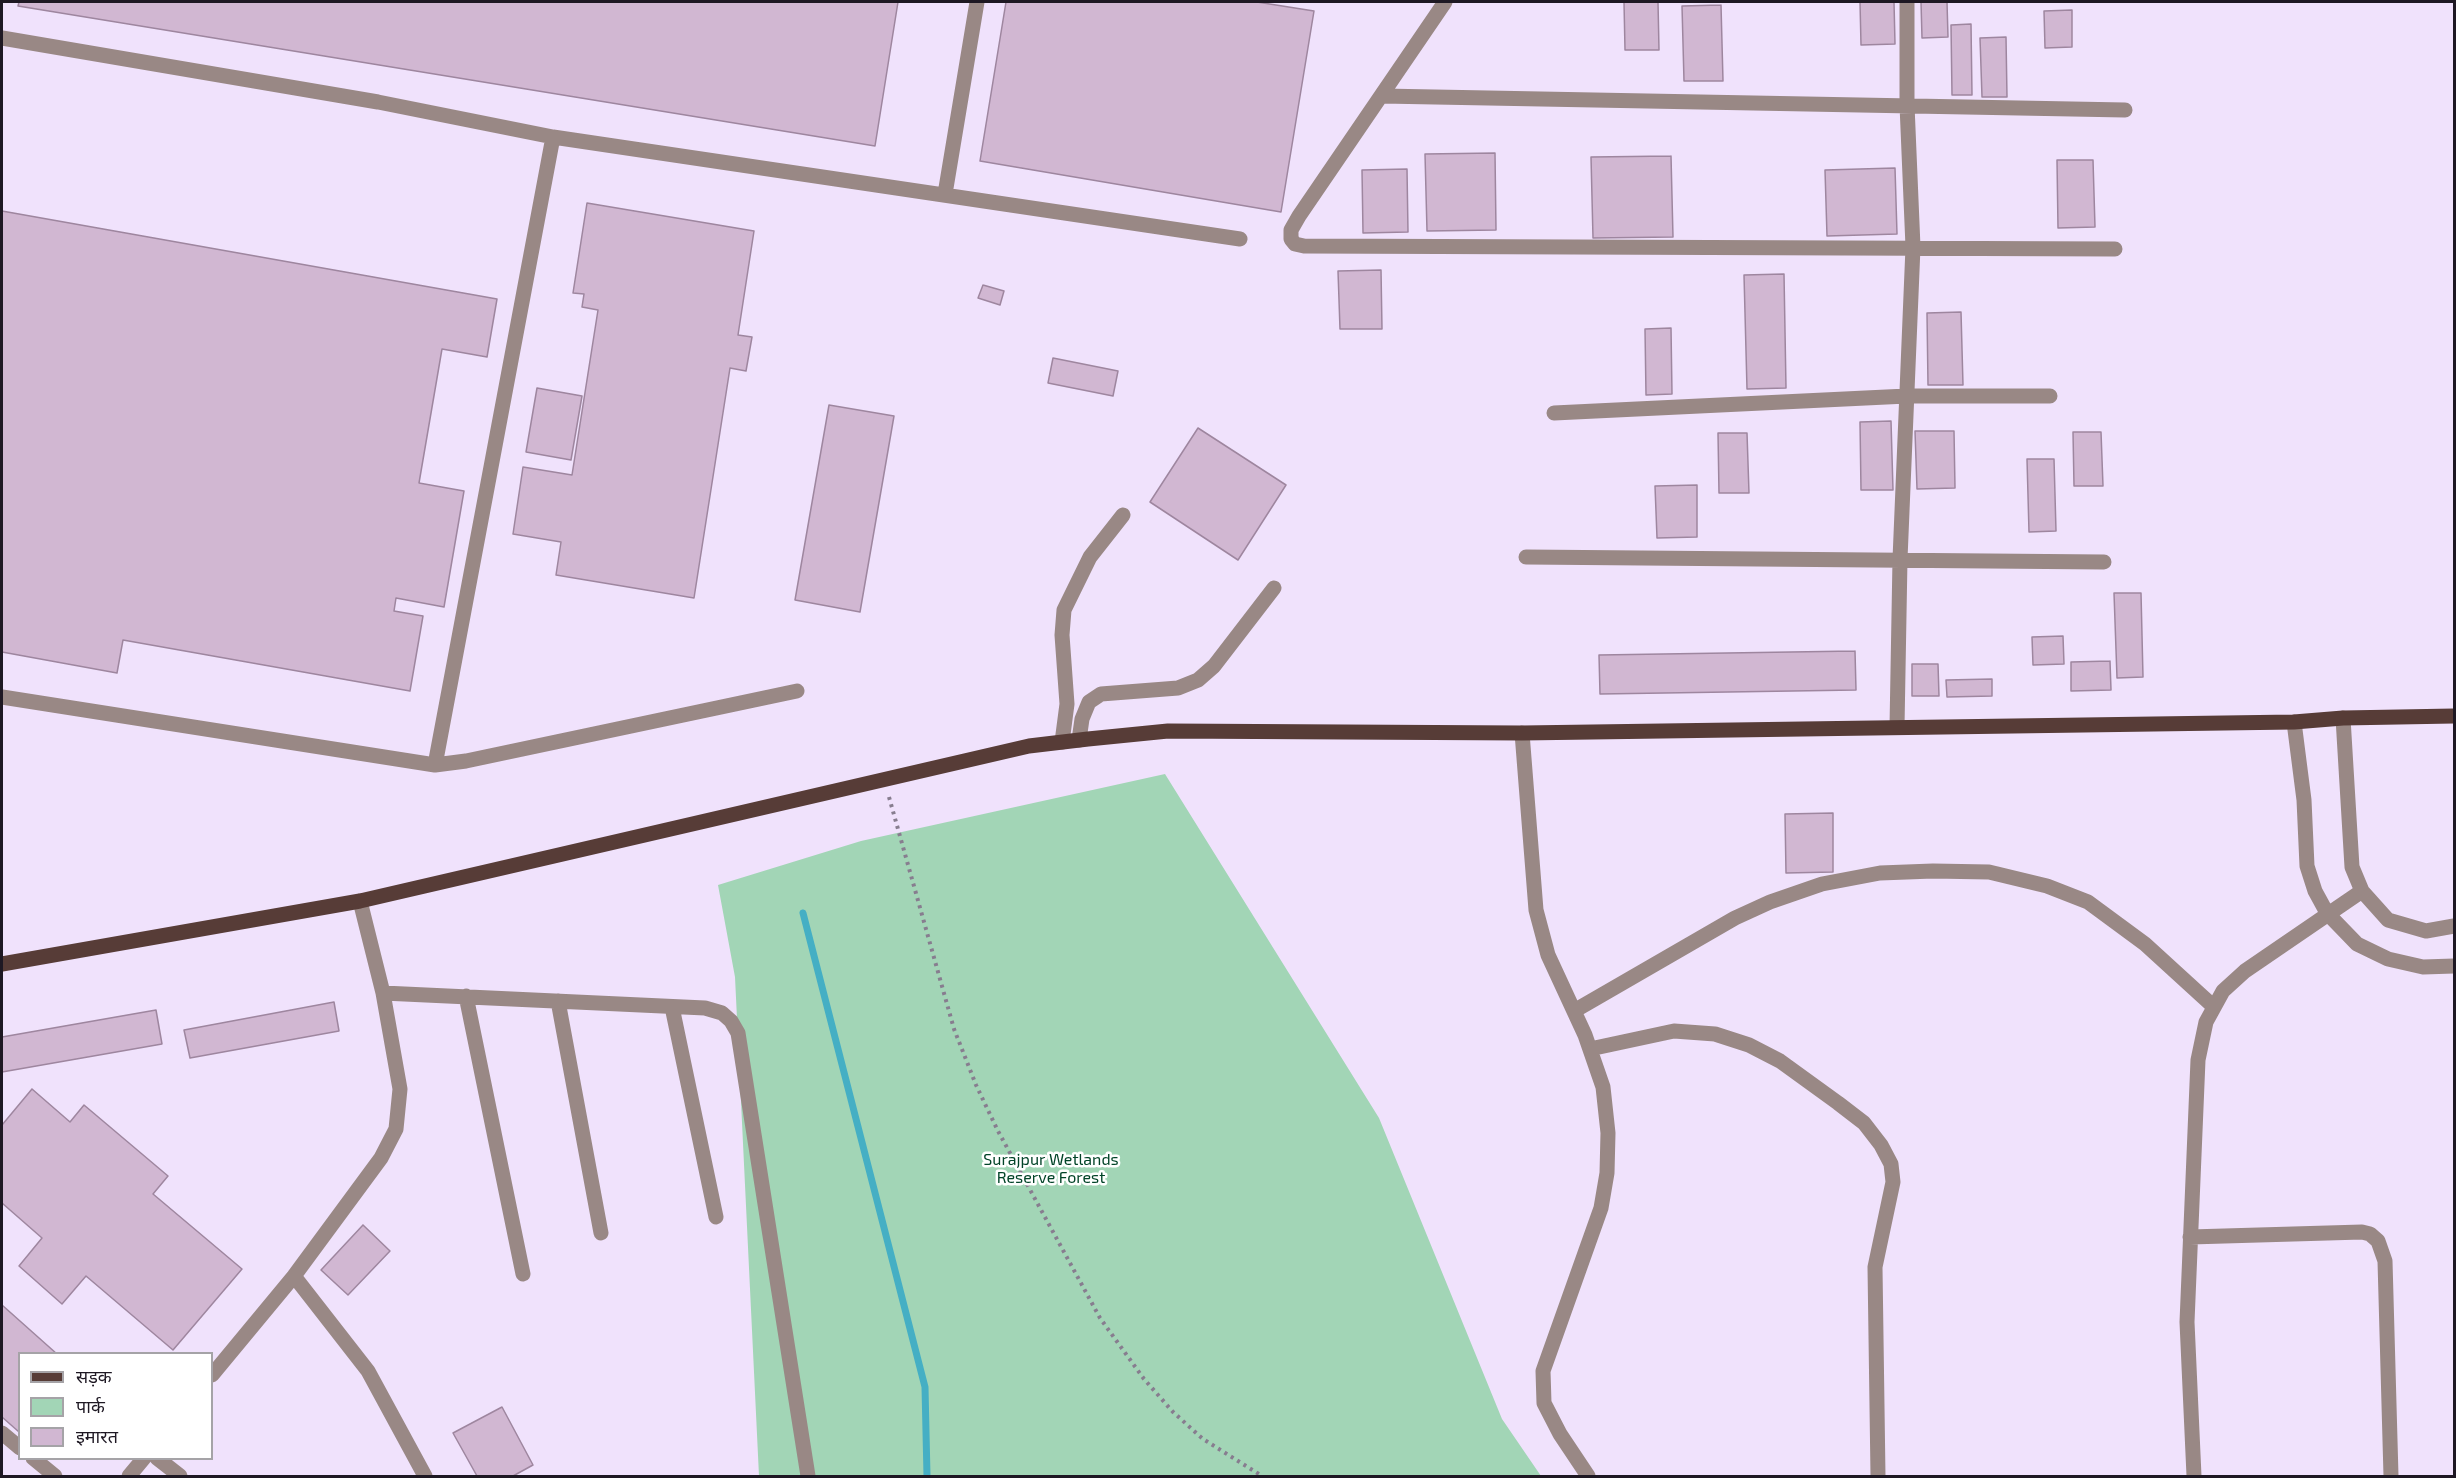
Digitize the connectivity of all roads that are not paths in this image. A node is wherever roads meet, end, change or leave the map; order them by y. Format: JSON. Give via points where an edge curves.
{"nodes":[{"id":1,"x":978,"y":2,"type":"edge"},
{"id":2,"x":1445,"y":2,"type":"edge"},
{"id":3,"x":1907,"y":2,"type":"edge"},
{"id":4,"x":2,"y":38,"type":"edge"},
{"id":5,"x":1382,"y":96,"type":"junction"},
{"id":6,"x":1907,"y":105,"type":"junction"},
{"id":7,"x":2125,"y":110,"type":"dead end"},
{"id":8,"x":553,"y":137,"type":"junction"},
{"id":9,"x":945,"y":194,"type":"junction"},
{"id":10,"x":1240,"y":239,"type":"dead end"},
{"id":11,"x":1913,"y":247,"type":"junction"},
{"id":12,"x":2115,"y":249,"type":"dead end"},
{"id":13,"x":1907,"y":396,"type":"junction"},
{"id":14,"x":2050,"y":396,"type":"dead end"},
{"id":15,"x":1554,"y":413,"type":"dead end"},
{"id":16,"x":1123,"y":515,"type":"dead end"},
{"id":17,"x":1526,"y":557,"type":"dead end"},
{"id":18,"x":1900,"y":559,"type":"junction"},
{"id":19,"x":2104,"y":562,"type":"dead end"},
{"id":20,"x":1274,"y":588,"type":"dead end"},
{"id":21,"x":797,"y":692,"type":"dead end"},
{"id":22,"x":2,"y":697,"type":"edge"},
{"id":23,"x":2454,"y":716,"type":"edge"},
{"id":24,"x":2343,"y":718,"type":"junction"},
{"id":25,"x":2294,"y":722,"type":"junction"},
{"id":26,"x":1897,"y":727,"type":"junction"},
{"id":27,"x":1522,"y":733,"type":"junction"},
{"id":28,"x":1079,"y":740,"type":"junction"},
{"id":29,"x":1062,"y":742,"type":"junction"},
{"id":30,"x":435,"y":765,"type":"junction"},
{"id":31,"x":2362,"y":891,"type":"junction"},
{"id":32,"x":360,"y":901,"type":"junction"},
{"id":33,"x":2327,"y":913,"type":"junction"},
{"id":34,"x":2454,"y":926,"type":"edge"},
{"id":35,"x":2,"y":964,"type":"edge"},
{"id":36,"x":2454,"y":966,"type":"edge"},
{"id":37,"x":383,"y":993,"type":"junction"},
{"id":38,"x":466,"y":996,"type":"junction"},
{"id":39,"x":558,"y":1001,"type":"junction"},
{"id":40,"x":672,"y":1006,"type":"junction"},
{"id":41,"x":2214,"y":1007,"type":"junction"},
{"id":42,"x":1574,"y":1011,"type":"junction"},
{"id":43,"x":1590,"y":1049,"type":"junction"},
{"id":44,"x":716,"y":1217,"type":"dead end"},
{"id":45,"x":601,"y":1233,"type":"dead end"},
{"id":46,"x":2190,"y":1237,"type":"junction"},
{"id":47,"x":523,"y":1274,"type":"dead end"},
{"id":48,"x":294,"y":1276,"type":"junction"},
{"id":49,"x":213,"y":1374,"type":"edge"},
{"id":50,"x":2,"y":1433,"type":"edge"},
{"id":51,"x":18,"y":1446,"type":"edge"},
{"id":52,"x":35,"y":1460,"type":"edge"},
{"id":53,"x":142,"y":1460,"type":"edge"},
{"id":54,"x":160,"y":1460,"type":"edge"},
{"id":55,"x":55,"y":1476,"type":"edge"},
{"id":56,"x":129,"y":1476,"type":"edge"},
{"id":57,"x":180,"y":1476,"type":"edge"},
{"id":58,"x":425,"y":1476,"type":"edge"},
{"id":59,"x":808,"y":1476,"type":"edge"},
{"id":60,"x":1588,"y":1476,"type":"edge"},
{"id":61,"x":1878,"y":1476,"type":"edge"},
{"id":62,"x":2194,"y":1476,"type":"edge"},
{"id":63,"x":2391,"y":1476,"type":"edge"}],
"edges":[{"from":1,"to":9,"type":"street"},
{"from":2,"to":5,"type":"street"},
{"from":3,"to":6,"type":"street"},
{"from":4,"to":8,"type":"street","via":[[378,102]]},
{"from":5,"to":6,"type":"street"},
{"from":5,"to":11,"type":"street","via":[[1299,216],[1291,230],[1295,244]]},
{"from":6,"to":7,"type":"street"},
{"from":6,"to":11,"type":"street"},
{"from":8,"to":9,"type":"street"},
{"from":8,"to":30,"type":"street"},
{"from":9,"to":10,"type":"street"},
{"from":11,"to":12,"type":"street"},
{"from":11,"to":13,"type":"street"},
{"from":13,"to":14,"type":"street"},
{"from":13,"to":15,"type":"street"},
{"from":13,"to":18,"type":"street"},
{"from":16,"to":29,"type":"street","via":[[1090,557],[1064,610],[1067,704]]},
{"from":17,"to":18,"type":"street"},
{"from":18,"to":19,"type":"street"},
{"from":18,"to":26,"type":"street"},
{"from":20,"to":28,"type":"street","via":[[1214,666],[1198,680],[1178,688],[1101,694],[1089,702]]},
{"from":21,"to":30,"type":"street"},
{"from":22,"to":30,"type":"street"},
{"from":23,"to":24,"type":"main road"},
{"from":24,"to":25,"type":"main road"},
{"from":24,"to":31,"type":"street","via":[[2352,867]]},
{"from":25,"to":26,"type":"main road"},
{"from":25,"to":33,"type":"street","via":[[2307,866]]},
{"from":26,"to":27,"type":"main road"},
{"from":27,"to":28,"type":"main road","via":[[1168,731]]},
{"from":27,"to":42,"type":"street","via":[[1536,910],[1548,955]]},
{"from":28,"to":29,"type":"main road"},
{"from":29,"to":32,"type":"main road","via":[[1029,746]]},
{"from":31,"to":33,"type":"street"},
{"from":31,"to":34,"type":"street","via":[[2388,920],[2426,930]]},
{"from":32,"to":35,"type":"main road"},
{"from":32,"to":37,"type":"street"},
{"from":33,"to":36,"type":"street","via":[[2356,944],[2388,959],[2423,968]]},
{"from":33,"to":41,"type":"street","via":[[2244,971],[2223,991]]},
{"from":37,"to":38,"type":"street"},
{"from":37,"to":48,"type":"street","via":[[400,1089],[396,1129],[381,1158]]},
{"from":38,"to":39,"type":"street"},
{"from":38,"to":47,"type":"street"},
{"from":39,"to":40,"type":"street"},
{"from":39,"to":45,"type":"street"},
{"from":40,"to":44,"type":"street"},
{"from":40,"to":59,"type":"street","via":[[722,1013],[738,1033]]},
{"from":41,"to":42,"type":"street","via":[[2145,944],[2088,902],[2047,886],[1989,872],[1933,871],[1880,873],[1822,884],[1770,902],[1735,918]]},
{"from":41,"to":46,"type":"street","via":[[2206,1022],[2198,1060]]},
{"from":42,"to":43,"type":"street"},
{"from":43,"to":60,"type":"street","via":[[1603,1087],[1607,1173],[1601,1208],[1543,1371],[1542,1386],[1544,1403]]},
{"from":43,"to":61,"type":"street","via":[[1674,1031],[1715,1034],[1749,1045],[1780,1061],[1838,1103],[1864,1123],[1881,1145],[1891,1164],[1893,1182],[1875,1267]]},
{"from":46,"to":62,"type":"street","via":[[2187,1322]]},
{"from":46,"to":63,"type":"street","via":[[2362,1232],[2378,1241],[2385,1261]]},
{"from":48,"to":49,"type":"street"},
{"from":48,"to":58,"type":"street","via":[[368,1371]]},
{"from":50,"to":51,"type":"street"},
{"from":52,"to":55,"type":"street"},
{"from":53,"to":56,"type":"street"},
{"from":54,"to":57,"type":"street"}]}
